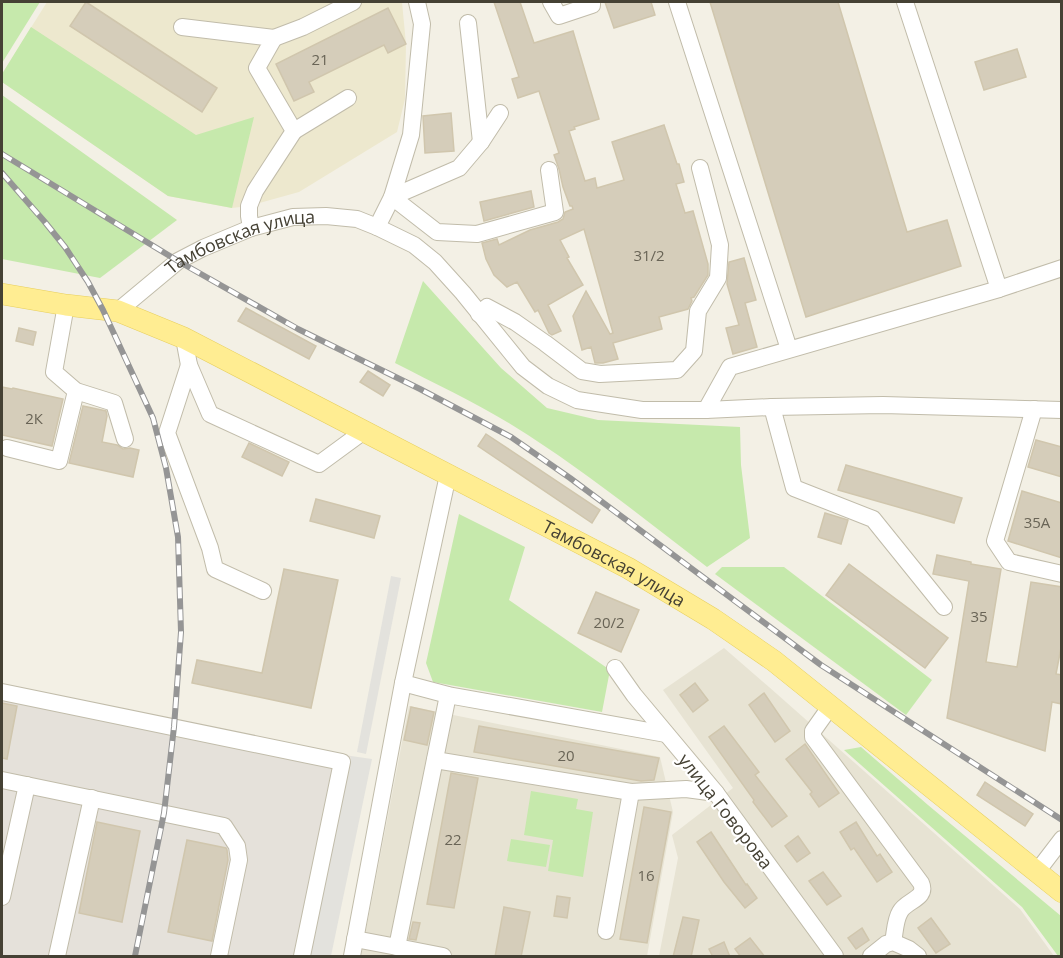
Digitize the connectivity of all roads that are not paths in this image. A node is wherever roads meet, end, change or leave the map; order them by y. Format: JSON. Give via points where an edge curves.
{"nodes":[{"id":1,"x":353,"y":2,"type":"edge"},
{"id":2,"x":417,"y":2,"type":"edge"},
{"id":3,"x":551,"y":2,"type":"edge"},
{"id":4,"x":592,"y":2,"type":"edge"},
{"id":5,"x":677,"y":2,"type":"edge"},
{"id":6,"x":904,"y":2,"type":"edge"},
{"id":7,"x":468,"y":23,"type":"dead end"},
{"id":8,"x":182,"y":27,"type":"dead end"},
{"id":9,"x":274,"y":38,"type":"junction"},
{"id":10,"x":348,"y":98,"type":"dead end"},
{"id":11,"x":500,"y":113,"type":"dead end"},
{"id":12,"x":294,"y":131,"type":"junction"},
{"id":13,"x":481,"y":142,"type":"junction"},
{"id":14,"x":700,"y":168,"type":"dead end"},
{"id":15,"x":549,"y":170,"type":"dead end"},
{"id":16,"x":392,"y":197,"type":"junction"},
{"id":17,"x":377,"y":227,"type":"junction"},
{"id":18,"x":251,"y":228,"type":"junction"},
{"id":19,"x":1062,"y":268,"type":"edge"},
{"id":20,"x":999,"y":289,"type":"junction"},
{"id":21,"x":2,"y":294,"type":"edge"},
{"id":22,"x":66,"y":305,"type":"junction"},
{"id":23,"x":118,"y":311,"type":"junction"},
{"id":24,"x":479,"y":314,"type":"junction"},
{"id":25,"x":184,"y":338,"type":"junction"},
{"id":26,"x":789,"y":350,"type":"junction"},
{"id":27,"x":189,"y":365,"type":"junction"},
{"id":28,"x":76,"y":391,"type":"junction"},
{"id":29,"x":772,"y":407,"type":"junction"},
{"id":30,"x":1034,"y":409,"type":"junction"},
{"id":31,"x":706,"y":410,"type":"junction"},
{"id":32,"x":1062,"y":410,"type":"edge"},
{"id":33,"x":364,"y":430,"type":"junction"},
{"id":34,"x":125,"y":440,"type":"dead end"},
{"id":35,"x":7,"y":448,"type":"dead end"},
{"id":36,"x":448,"y":475,"type":"junction"},
{"id":37,"x":1062,"y":574,"type":"edge"},
{"id":38,"x":263,"y":591,"type":"dead end"},
{"id":39,"x":944,"y":606,"type":"dead end"},
{"id":40,"x":615,"y":668,"type":"dead end"},
{"id":41,"x":403,"y":683,"type":"junction"},
{"id":42,"x":2,"y":692,"type":"edge"},
{"id":43,"x":448,"y":695,"type":"junction"},
{"id":44,"x":830,"y":707,"type":"junction"},
{"id":45,"x":666,"y":734,"type":"junction"},
{"id":46,"x":435,"y":760,"type":"junction"},
{"id":47,"x":2,"y":780,"type":"edge"},
{"id":48,"x":27,"y":785,"type":"junction"},
{"id":49,"x":631,"y":792,"type":"junction"},
{"id":50,"x":716,"y":793,"type":"junction"},
{"id":51,"x":92,"y":798,"type":"junction"},
{"id":52,"x":1062,"y":839,"type":"edge"},
{"id":53,"x":1036,"y":873,"type":"junction"},
{"id":54,"x":1062,"y":892,"type":"edge"},
{"id":55,"x":2,"y":897,"type":"edge"},
{"id":56,"x":606,"y":931,"type":"dead end"},
{"id":57,"x":355,"y":939,"type":"junction"},
{"id":58,"x":893,"y":942,"type":"junction"},
{"id":59,"x":397,"y":947,"type":"junction"},
{"id":60,"x":57,"y":957,"type":"edge"},
{"id":61,"x":219,"y":957,"type":"edge"},
{"id":62,"x":302,"y":957,"type":"edge"},
{"id":63,"x":352,"y":957,"type":"edge"},
{"id":64,"x":443,"y":957,"type":"edge"},
{"id":65,"x":835,"y":957,"type":"edge"},
{"id":66,"x":871,"y":957,"type":"edge"},
{"id":67,"x":918,"y":957,"type":"edge"}],
"edges":[{"from":1,"to":9,"type":"street"},
{"from":2,"to":16,"type":"street","via":[[422,24],[411,135]]},
{"from":3,"to":4,"type":"street","via":[[559,16]]},
{"from":5,"to":26,"type":"street"},
{"from":6,"to":20,"type":"street"},
{"from":7,"to":13,"type":"street"},
{"from":8,"to":9,"type":"street"},
{"from":9,"to":12,"type":"street","via":[[257,68]]},
{"from":10,"to":12,"type":"street"},
{"from":11,"to":13,"type":"street"},
{"from":12,"to":18,"type":"street","via":[[255,191],[249,206]]},
{"from":13,"to":16,"type":"street","via":[[459,168]]},
{"from":14,"to":24,"type":"street","via":[[720,245],[718,278],[698,311],[694,351],[677,370],[600,374],[582,371],[515,322],[487,307]]},
{"from":15,"to":16,"type":"street","via":[[555,212],[477,234],[437,232]]},
{"from":16,"to":17,"type":"street"},
{"from":17,"to":18,"type":"street","name":"Тамбовская улица","via":[[357,219],[326,216],[293,218]]},
{"from":17,"to":24,"type":"street","name":"Тамбовская улица","via":[[414,245],[435,262]]},
{"from":18,"to":23,"type":"street","name":"Тамбовская улица","via":[[178,261]]},
{"from":19,"to":20,"type":"street"},
{"from":20,"to":26,"type":"street"},
{"from":21,"to":22,"type":"main road","name":"Тамбовская улица"},
{"from":22,"to":23,"type":"main road","name":"Тамбовская улица"},
{"from":22,"to":28,"type":"street","via":[[54,372]]},
{"from":23,"to":25,"type":"main road","name":"Тамбовская улица"},
{"from":24,"to":31,"type":"street","name":"Тамбовская улица","via":[[523,367],[548,386],[577,400],[642,410]]},
{"from":25,"to":27,"type":"street"},
{"from":25,"to":33,"type":"main road","name":"Тамбовская улица"},
{"from":26,"to":31,"type":"street","via":[[730,367]]},
{"from":27,"to":33,"type":"street","via":[[210,414],[319,464]]},
{"from":27,"to":38,"type":"street","via":[[167,433],[215,569]]},
{"from":28,"to":34,"type":"street","via":[[114,404]]},
{"from":28,"to":35,"type":"street","via":[[59,461]]},
{"from":29,"to":30,"type":"street","name":"Тамбовская улица"},
{"from":29,"to":31,"type":"street","name":"Тамбовская улица"},
{"from":29,"to":39,"type":"street","via":[[794,488],[873,519]]},
{"from":30,"to":32,"type":"street","name":"Тамбовская улица"},
{"from":30,"to":37,"type":"street","via":[[995,541],[1009,562]]},
{"from":33,"to":36,"type":"main road","name":"Тамбовская улица"},
{"from":36,"to":41,"type":"street"},
{"from":36,"to":44,"type":"main road","name":"Тамбовская улица","via":[[628,568],[713,619],[774,661]]},
{"from":40,"to":45,"type":"street","name":"улица Говорова"},
{"from":41,"to":43,"type":"street"},
{"from":41,"to":57,"type":"street"},
{"from":42,"to":62,"type":"street","via":[[342,762]]},
{"from":43,"to":45,"type":"street"},
{"from":43,"to":46,"type":"street"},
{"from":44,"to":53,"type":"main road","name":"Тамбовская улица"},
{"from":44,"to":58,"type":"street","via":[[813,737],[924,888],[899,913]]},
{"from":45,"to":50,"type":"street","name":"улица Говорова"},
{"from":46,"to":49,"type":"street"},
{"from":46,"to":59,"type":"street"},
{"from":47,"to":48,"type":"street"},
{"from":48,"to":51,"type":"street"},
{"from":48,"to":55,"type":"street"},
{"from":49,"to":50,"type":"street","via":[[686,789]]},
{"from":49,"to":56,"type":"street"},
{"from":50,"to":65,"type":"street","name":"улица Говорова"},
{"from":51,"to":60,"type":"street"},
{"from":51,"to":61,"type":"street","via":[[224,826],[237,846],[239,860]]},
{"from":52,"to":53,"type":"street"},
{"from":53,"to":54,"type":"main road","name":"Тамбовская улица"},
{"from":57,"to":59,"type":"street"},
{"from":57,"to":63,"type":"street"},
{"from":58,"to":66,"type":"street"},
{"from":58,"to":67,"type":"street"},
{"from":59,"to":64,"type":"street"}]}
